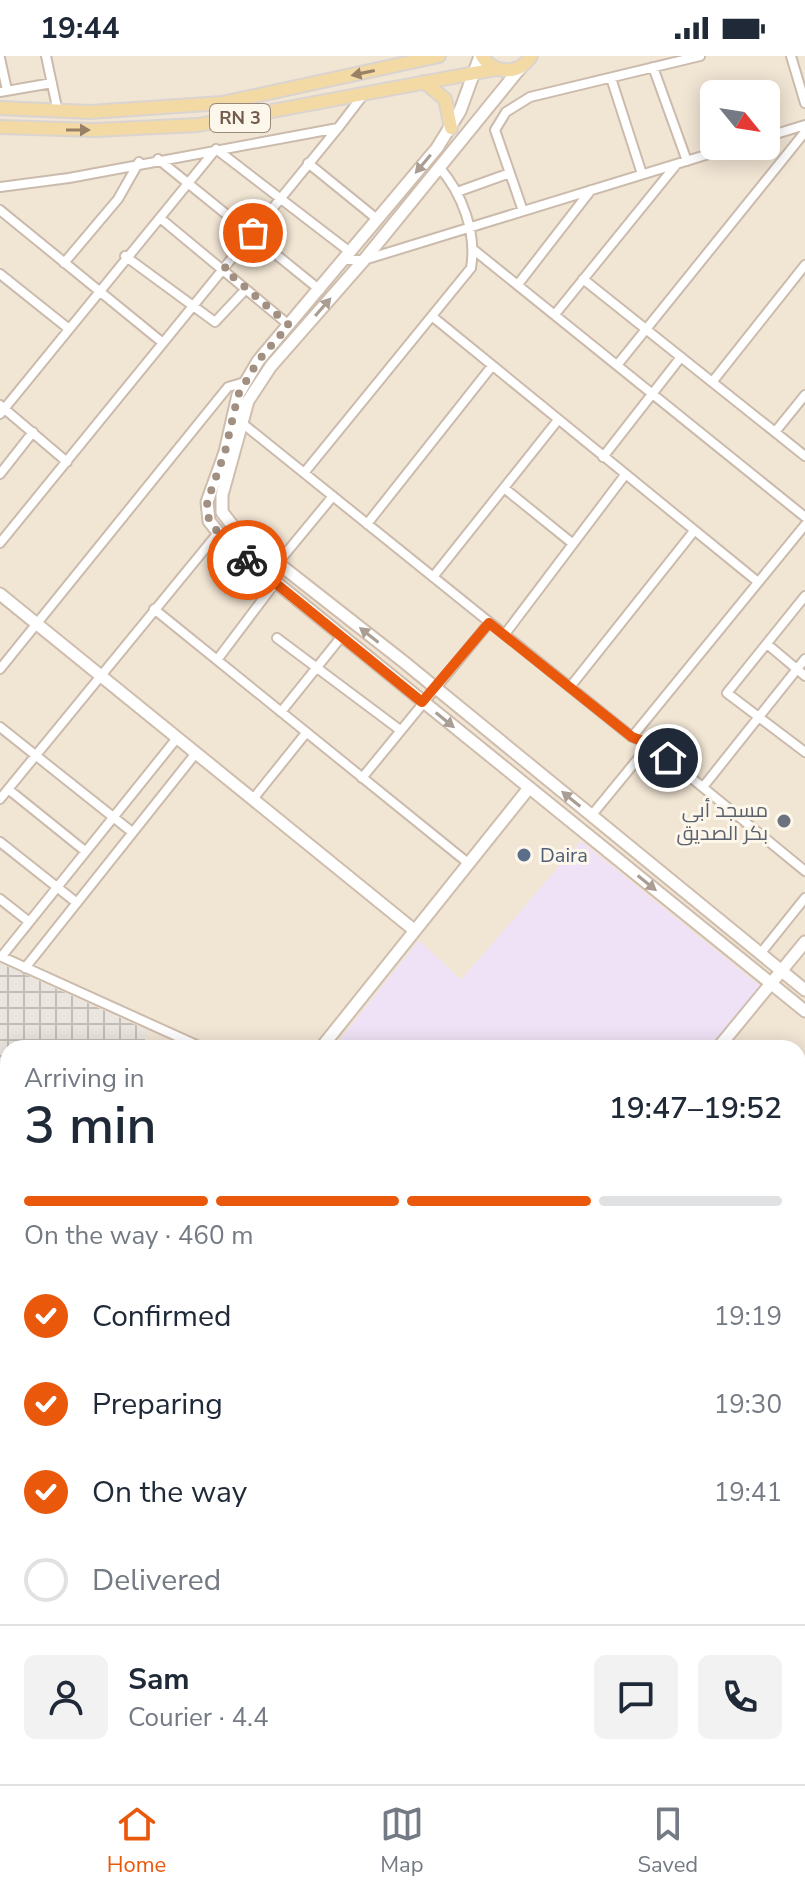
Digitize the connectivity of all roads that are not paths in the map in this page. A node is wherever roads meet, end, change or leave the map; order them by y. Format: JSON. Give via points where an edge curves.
{"nodes":[{"id":1,"x":46,"y":56,"type":"edge"},
{"id":2,"x":439,"y":56,"type":"edge"},
{"id":3,"x":481,"y":56,"type":"edge"},
{"id":4,"x":544,"y":56,"type":"edge"},
{"id":5,"x":700,"y":56,"type":"edge"},
{"id":6,"x":791,"y":56,"type":"edge"},
{"id":7,"x":0,"y":58,"type":"edge"},
{"id":8,"x":527,"y":61,"type":"edge"},
{"id":9,"x":653,"y":67,"type":"junction"},
{"id":10,"x":496,"y":69,"type":"junction"},
{"id":11,"x":476,"y":73,"type":"junction"},
{"id":12,"x":611,"y":78,"type":"junction"},
{"id":13,"x":424,"y":82,"type":"junction"},
{"id":14,"x":52,"y":83,"type":"junction"},
{"id":15,"x":4,"y":91,"type":"edge"},
{"id":16,"x":364,"y":94,"type":"junction"},
{"id":17,"x":805,"y":103,"type":"edge"},
{"id":18,"x":0,"y":108,"type":"edge"},
{"id":19,"x":58,"y":112,"type":"junction"},
{"id":20,"x":805,"y":125,"type":"edge"},
{"id":21,"x":0,"y":127,"type":"edge"},
{"id":22,"x":338,"y":128,"type":"junction"},
{"id":23,"x":451,"y":128,"type":"junction"},
{"id":24,"x":805,"y":132,"type":"edge"},
{"id":25,"x":780,"y":133,"type":"edge"},
{"id":26,"x":216,"y":149,"type":"junction"},
{"id":27,"x":700,"y":157,"type":"edge"},
{"id":28,"x":158,"y":159,"type":"junction"},
{"id":29,"x":139,"y":162,"type":"junction"},
{"id":30,"x":682,"y":162,"type":"junction"},
{"id":31,"x":308,"y":163,"type":"junction"},
{"id":32,"x":439,"y":167,"type":"junction"},
{"id":33,"x":510,"y":173,"type":"junction"},
{"id":34,"x":642,"y":174,"type":"junction"},
{"id":35,"x":187,"y":182,"type":"junction"},
{"id":36,"x":0,"y":187,"type":"edge"},
{"id":37,"x":591,"y":190,"type":"junction"},
{"id":38,"x":457,"y":192,"type":"junction"},
{"id":39,"x":281,"y":197,"type":"junction"},
{"id":40,"x":0,"y":210,"type":"edge"},
{"id":41,"x":523,"y":211,"type":"junction"},
{"id":42,"x":160,"y":218,"type":"junction"},
{"id":43,"x":377,"y":219,"type":"junction"},
{"id":44,"x":469,"y":228,"type":"junction"},
{"id":45,"x":253,"y":233,"type":"junction"},
{"id":46,"x":474,"y":250,"type":"junction"},
{"id":47,"x":125,"y":256,"type":"junction"},
{"id":48,"x":346,"y":256,"type":"junction"},
{"id":49,"x":364,"y":260,"type":"junction"},
{"id":50,"x":64,"y":263,"type":"junction"},
{"id":51,"x":805,"y":265,"type":"edge"},
{"id":52,"x":224,"y":269,"type":"junction"},
{"id":53,"x":0,"y":274,"type":"edge"},
{"id":54,"x":583,"y":279,"type":"junction"},
{"id":55,"x":519,"y":283,"type":"junction"},
{"id":56,"x":246,"y":289,"type":"junction"},
{"id":57,"x":320,"y":290,"type":"junction"},
{"id":58,"x":98,"y":291,"type":"junction"},
{"id":59,"x":194,"y":305,"type":"junction"},
{"id":60,"x":556,"y":313,"type":"junction"},
{"id":61,"x":433,"y":317,"type":"junction"},
{"id":62,"x":289,"y":325,"type":"junction"},
{"id":63,"x":69,"y":329,"type":"junction"},
{"id":64,"x":646,"y":329,"type":"junction"},
{"id":65,"x":163,"y":343,"type":"junction"},
{"id":66,"x":681,"y":357,"type":"junction"},
{"id":67,"x":618,"y":364,"type":"junction"},
{"id":68,"x":492,"y":366,"type":"junction"},
{"id":69,"x":713,"y":381,"type":"junction"},
{"id":70,"x":246,"y":382,"type":"junction"},
{"id":71,"x":654,"y":392,"type":"junction"},
{"id":72,"x":805,"y":395,"type":"edge"},
{"id":73,"x":2,"y":409,"type":"edge"},
{"id":74,"x":558,"y":420,"type":"junction"},
{"id":75,"x":242,"y":423,"type":"junction"},
{"id":76,"x":33,"y":432,"type":"junction"},
{"id":77,"x":775,"y":432,"type":"junction"},
{"id":78,"x":805,"y":456,"type":"edge"},
{"id":79,"x":603,"y":457,"type":"junction"},
{"id":80,"x":67,"y":462,"type":"junction"},
{"id":81,"x":304,"y":473,"type":"junction"},
{"id":82,"x":0,"y":474,"type":"edge"},
{"id":83,"x":625,"y":475,"type":"junction"},
{"id":84,"x":504,"y":488,"type":"junction"},
{"id":85,"x":333,"y":496,"type":"junction"},
{"id":86,"x":805,"y":517,"type":"edge"},
{"id":87,"x":367,"y":524,"type":"junction"},
{"id":88,"x":805,"y":525,"type":"edge"},
{"id":89,"x":694,"y":531,"type":"junction"},
{"id":90,"x":218,"y":533,"type":"junction"},
{"id":91,"x":2,"y":536,"type":"edge"},
{"id":92,"x":572,"y":543,"type":"junction"},
{"id":93,"x":277,"y":563,"type":"junction"},
{"id":94,"x":433,"y":577,"type":"junction"},
{"id":95,"x":271,"y":579,"type":"junction"},
{"id":96,"x":758,"y":582,"type":"junction"},
{"id":97,"x":0,"y":594,"type":"edge"},
{"id":98,"x":804,"y":599,"type":"edge"},
{"id":99,"x":154,"y":609,"type":"junction"},
{"id":100,"x":489,"y":623,"type":"junction"},
{"id":101,"x":36,"y":624,"type":"junction"},
{"id":102,"x":505,"y":634,"type":"junction"},
{"id":103,"x":342,"y":636,"type":"junction"},
{"id":104,"x":277,"y":638,"type":"dead end"},
{"id":105,"x":767,"y":644,"type":"junction"},
{"id":106,"x":805,"y":659,"type":"edge"},
{"id":107,"x":217,"y":660,"type":"junction"},
{"id":108,"x":317,"y":667,"type":"junction"},
{"id":109,"x":0,"y":669,"type":"edge"},
{"id":110,"x":796,"y":670,"type":"junction"},
{"id":111,"x":99,"y":674,"type":"junction"},
{"id":112,"x":805,"y":676,"type":"edge"},
{"id":113,"x":570,"y":687,"type":"junction"},
{"id":114,"x":437,"y":689,"type":"junction"},
{"id":115,"x":422,"y":702,"type":"junction"},
{"id":116,"x":281,"y":712,"type":"junction"},
{"id":117,"x":758,"y":718,"type":"junction"},
{"id":118,"x":0,"y":727,"type":"edge"},
{"id":119,"x":400,"y":730,"type":"junction"},
{"id":120,"x":306,"y":733,"type":"junction"},
{"id":121,"x":632,"y":737,"type":"junction"},
{"id":122,"x":177,"y":738,"type":"junction"},
{"id":123,"x":650,"y":744,"type":"junction"},
{"id":124,"x":805,"y":752,"type":"edge"},
{"id":125,"x":196,"y":753,"type":"junction"},
{"id":126,"x":34,"y":756,"type":"junction"},
{"id":127,"x":362,"y":778,"type":"junction"},
{"id":128,"x":703,"y":787,"type":"junction"},
{"id":129,"x":529,"y":788,"type":"junction"},
{"id":130,"x":8,"y":789,"type":"junction"},
{"id":131,"x":0,"y":799,"type":"edge"},
{"id":132,"x":253,"y":799,"type":"junction"},
{"id":133,"x":591,"y":816,"type":"junction"},
{"id":134,"x":113,"y":817,"type":"junction"},
{"id":135,"x":132,"y":832,"type":"junction"},
{"id":136,"x":0,"y":842,"type":"edge"},
{"id":137,"x":85,"y":851,"type":"junction"},
{"id":138,"x":468,"y":863,"type":"junction"},
{"id":139,"x":805,"y":871,"type":"edge"},
{"id":140,"x":56,"y":886,"type":"junction"},
{"id":141,"x":805,"y":898,"type":"edge"},
{"id":142,"x":0,"y":899,"type":"edge"},
{"id":143,"x":77,"y":903,"type":"junction"},
{"id":144,"x":28,"y":921,"type":"junction"},
{"id":145,"x":414,"y":930,"type":"junction"},
{"id":146,"x":805,"y":942,"type":"edge"},
{"id":147,"x":760,"y":954,"type":"junction"},
{"id":148,"x":1,"y":956,"type":"edge"},
{"id":149,"x":25,"y":968,"type":"junction"},
{"id":150,"x":781,"y":971,"type":"junction"},
{"id":151,"x":770,"y":984,"type":"junction"},
{"id":152,"x":805,"y":990,"type":"edge"},
{"id":153,"x":805,"y":1011,"type":"edge"},
{"id":154,"x":185,"y":1040,"type":"edge"},
{"id":155,"x":327,"y":1040,"type":"edge"},
{"id":156,"x":724,"y":1040,"type":"edge"}],
"edges":[{"from":1,"to":14,"type":"street"},
{"from":2,"to":19,"type":"main road","number":"RN 3","one_way":true,"via":[[222,103]]},
{"from":3,"to":10,"type":"main road"},
{"from":3,"to":11,"type":"main road"},
{"from":4,"to":8,"type":"main road"},
{"from":5,"to":9,"type":"street"},
{"from":6,"to":17,"type":"street"},
{"from":7,"to":15,"type":"street"},
{"from":8,"to":10,"type":"main road"},
{"from":8,"to":32,"type":"main road"},
{"from":9,"to":12,"type":"street"},
{"from":9,"to":30,"type":"street"},
{"from":10,"to":11,"type":"main road","number":"RN 3"},
{"from":11,"to":13,"type":"main road","number":"RN 3"},
{"from":11,"to":23,"type":"main road"},
{"from":12,"to":33,"type":"street","via":[[530,97],[506,112],[495,130]]},
{"from":12,"to":34,"type":"street"},
{"from":13,"to":16,"type":"main road","number":"RN 3"},
{"from":13,"to":23,"type":"main road","via":[[445,99]]},
{"from":14,"to":15,"type":"street"},
{"from":14,"to":19,"type":"street"},
{"from":21,"to":16,"type":"main road","number":"RN 3","one_way":true,"via":[[198,125]]},
{"from":16,"to":22,"type":"street"},
{"from":18,"to":19,"type":"main road","number":"RN 3"},
{"from":20,"to":25,"type":"street"},
{"from":22,"to":26,"type":"street"},
{"from":22,"to":31,"type":"street"},
{"from":23,"to":43,"type":"main road","one_way":true},
{"from":24,"to":64,"type":"street"},
{"from":26,"to":28,"type":"street"},
{"from":26,"to":35,"type":"street"},
{"from":26,"to":39,"type":"street"},
{"from":27,"to":30,"type":"street"},
{"from":28,"to":29,"type":"street"},
{"from":28,"to":35,"type":"street"},
{"from":29,"to":36,"type":"street"},
{"from":29,"to":50,"type":"street","via":[[118,199]]},
{"from":30,"to":34,"type":"street"},
{"from":30,"to":54,"type":"street"},
{"from":31,"to":39,"type":"street"},
{"from":31,"to":43,"type":"street"},
{"from":32,"to":38,"type":"street"},
{"from":32,"to":49,"type":"main road"},
{"from":33,"to":38,"type":"street"},
{"from":33,"to":41,"type":"street"},
{"from":34,"to":37,"type":"street"},
{"from":35,"to":42,"type":"street"},
{"from":35,"to":45,"type":"street"},
{"from":37,"to":41,"type":"street"},
{"from":37,"to":55,"type":"street"},
{"from":38,"to":44,"type":"street"},
{"from":39,"to":45,"type":"street"},
{"from":39,"to":48,"type":"street"},
{"from":40,"to":50,"type":"street"},
{"from":41,"to":44,"type":"street"},
{"from":42,"to":47,"type":"street"},
{"from":42,"to":52,"type":"street"},
{"from":43,"to":48,"type":"main road"},
{"from":44,"to":46,"type":"street"},
{"from":44,"to":49,"type":"street"},
{"from":45,"to":52,"type":"street"},
{"from":45,"to":57,"type":"street"},
{"from":46,"to":55,"type":"street"},
{"from":46,"to":61,"type":"street","via":[[471,268]]},
{"from":47,"to":58,"type":"street"},
{"from":47,"to":59,"type":"street"},
{"from":48,"to":49,"type":"street"},
{"from":48,"to":57,"type":"main road"},
{"from":75,"to":49,"type":"main road","one_way":true,"via":[[248,401],[271,366]]},
{"from":50,"to":58,"type":"street"},
{"from":51,"to":69,"type":"street"},
{"from":52,"to":56,"type":"street"},
{"from":52,"to":59,"type":"street"},
{"from":53,"to":63,"type":"street"},
{"from":54,"to":60,"type":"street"},
{"from":54,"to":64,"type":"street"},
{"from":55,"to":60,"type":"street"},
{"from":56,"to":59,"type":"street","via":[[218,322]]},
{"from":56,"to":62,"type":"street"},
{"from":57,"to":62,"type":"main road"},
{"from":58,"to":63,"type":"street"},
{"from":58,"to":65,"type":"street"},
{"from":59,"to":65,"type":"street"},
{"from":60,"to":67,"type":"street"},
{"from":61,"to":68,"type":"street"},
{"from":61,"to":81,"type":"street"},
{"from":62,"to":70,"type":"main road"},
{"from":63,"to":73,"type":"street"},
{"from":64,"to":66,"type":"street"},
{"from":64,"to":67,"type":"street"},
{"from":65,"to":80,"type":"street"},
{"from":66,"to":69,"type":"street"},
{"from":66,"to":71,"type":"street"},
{"from":67,"to":71,"type":"street"},
{"from":68,"to":74,"type":"street"},
{"from":68,"to":87,"type":"street"},
{"from":69,"to":77,"type":"street"},
{"from":70,"to":90,"type":"main road","via":[[207,502],[209,521]]},
{"from":70,"to":101,"type":"street","via":[[228,387]]},
{"from":71,"to":79,"type":"street"},
{"from":71,"to":86,"type":"street"},
{"from":72,"to":77,"type":"street"},
{"from":73,"to":76,"type":"street"},
{"from":74,"to":79,"type":"street"},
{"from":74,"to":84,"type":"street"},
{"from":75,"to":81,"type":"street"},
{"from":75,"to":93,"type":"main road","via":[[222,512]]},
{"from":76,"to":80,"type":"street"},
{"from":76,"to":82,"type":"street"},
{"from":77,"to":78,"type":"street"},
{"from":79,"to":83,"type":"street"},
{"from":80,"to":91,"type":"street"},
{"from":81,"to":85,"type":"street"},
{"from":83,"to":89,"type":"street"},
{"from":83,"to":92,"type":"street"},
{"from":84,"to":92,"type":"street"},
{"from":84,"to":94,"type":"street"},
{"from":85,"to":87,"type":"street"},
{"from":85,"to":93,"type":"street"},
{"from":87,"to":94,"type":"street"},
{"from":88,"to":96,"type":"street"},
{"from":89,"to":96,"type":"street"},
{"from":89,"to":113,"type":"street"},
{"from":90,"to":95,"type":"main road"},
{"from":90,"to":99,"type":"street"},
{"from":92,"to":102,"type":"street"},
{"from":93,"to":95,"type":"street"},
{"from":114,"to":93,"type":"main road","one_way":true},
{"from":94,"to":100,"type":"street"},
{"from":95,"to":103,"type":"main road"},
{"from":95,"to":107,"type":"street"},
{"from":96,"to":121,"type":"street"},
{"from":97,"to":101,"type":"main road"},
{"from":98,"to":105,"type":"street"},
{"from":99,"to":107,"type":"street"},
{"from":99,"to":111,"type":"street"},
{"from":100,"to":102,"type":"street"},
{"from":100,"to":114,"type":"street"},
{"from":101,"to":109,"type":"street"},
{"from":101,"to":111,"type":"main road"},
{"from":102,"to":113,"type":"street"},
{"from":103,"to":108,"type":"street"},
{"from":103,"to":115,"type":"main road"},
{"from":104,"to":108,"type":"street"},
{"from":105,"to":110,"type":"street"},
{"from":105,"to":117,"type":"street","via":[[727,693]]},
{"from":106,"to":110,"type":"street"},
{"from":107,"to":116,"type":"street"},
{"from":108,"to":116,"type":"street"},
{"from":108,"to":119,"type":"street"},
{"from":110,"to":112,"type":"street"},
{"from":110,"to":117,"type":"street"},
{"from":111,"to":122,"type":"main road"},
{"from":111,"to":126,"type":"street"},
{"from":113,"to":121,"type":"street"},
{"from":114,"to":115,"type":"street"},
{"from":133,"to":114,"type":"main road","one_way":true},
{"from":115,"to":119,"type":"street"},
{"from":115,"to":129,"type":"main road","one_way":true},
{"from":116,"to":120,"type":"street"},
{"from":117,"to":124,"type":"street"},
{"from":117,"to":128,"type":"street"},
{"from":118,"to":126,"type":"street"},
{"from":119,"to":127,"type":"street"},
{"from":120,"to":127,"type":"street"},
{"from":120,"to":132,"type":"street"},
{"from":121,"to":123,"type":"street"},
{"from":122,"to":125,"type":"main road"},
{"from":122,"to":134,"type":"street"},
{"from":123,"to":128,"type":"street"},
{"from":123,"to":133,"type":"street"},
{"from":125,"to":132,"type":"main road"},
{"from":125,"to":135,"type":"street"},
{"from":126,"to":130,"type":"street"},
{"from":126,"to":134,"type":"street"},
{"from":127,"to":138,"type":"street"},
{"from":128,"to":139,"type":"street"},
{"from":129,"to":138,"type":"main road"},
{"from":129,"to":151,"type":"main road","one_way":true},
{"from":130,"to":131,"type":"street"},
{"from":130,"to":137,"type":"street"},
{"from":132,"to":145,"type":"main road"},
{"from":133,"to":147,"type":"main road"},
{"from":134,"to":135,"type":"street"},
{"from":134,"to":137,"type":"street"},
{"from":135,"to":143,"type":"street"},
{"from":136,"to":140,"type":"street"},
{"from":137,"to":140,"type":"street"},
{"from":138,"to":145,"type":"main road"},
{"from":140,"to":143,"type":"street"},
{"from":140,"to":144,"type":"street"},
{"from":141,"to":147,"type":"street"},
{"from":142,"to":144,"type":"street"},
{"from":143,"to":149,"type":"street"},
{"from":144,"to":148,"type":"street"},
{"from":145,"to":155,"type":"main road"},
{"from":146,"to":150,"type":"main road"},
{"from":147,"to":150,"type":"main road"},
{"from":148,"to":149,"type":"street"},
{"from":149,"to":154,"type":"street"},
{"from":150,"to":151,"type":"main road"},
{"from":150,"to":152,"type":"main road"},
{"from":151,"to":153,"type":"main road"},
{"from":151,"to":156,"type":"main road"}]}
